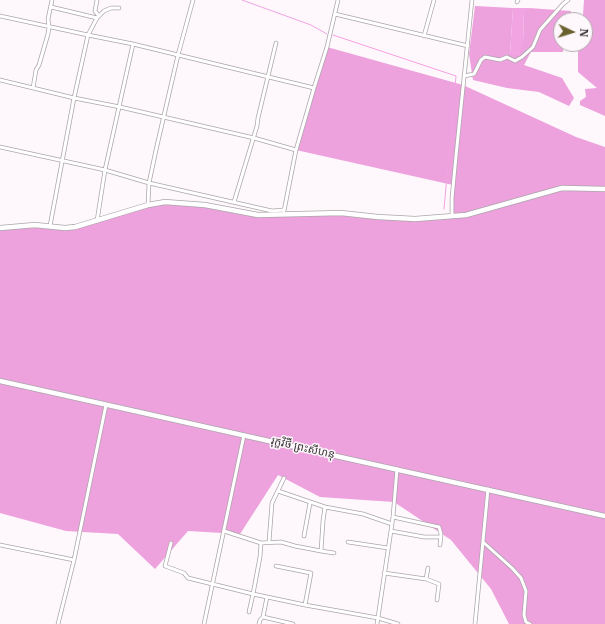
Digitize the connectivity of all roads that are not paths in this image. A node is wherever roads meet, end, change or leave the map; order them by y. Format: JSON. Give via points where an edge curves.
{"nodes":[{"id":1,"x":52,"y":0,"type":"edge"},
{"id":2,"x":97,"y":0,"type":"edge"},
{"id":3,"x":193,"y":0,"type":"edge"},
{"id":4,"x":338,"y":0,"type":"edge"},
{"id":5,"x":434,"y":0,"type":"edge"},
{"id":6,"x":472,"y":0,"type":"edge"},
{"id":7,"x":560,"y":0,"type":"edge"},
{"id":8,"x":568,"y":0,"type":"edge"},
{"id":9,"x":563,"y":4,"type":"junction"},
{"id":10,"x":51,"y":7,"type":"junction"},
{"id":11,"x":119,"y":8,"type":"dead end"},
{"id":12,"x":335,"y":14,"type":"junction"},
{"id":13,"x":0,"y":16,"type":"edge"},
{"id":14,"x":98,"y":17,"type":"junction"},
{"id":15,"x":49,"y":27,"type":"junction"},
{"id":16,"x":88,"y":35,"type":"junction"},
{"id":17,"x":424,"y":36,"type":"junction"},
{"id":18,"x":276,"y":43,"type":"dead end"},
{"id":19,"x":134,"y":44,"type":"junction"},
{"id":20,"x":468,"y":46,"type":"junction"},
{"id":21,"x":178,"y":55,"type":"junction"},
{"id":22,"x":268,"y":76,"type":"junction"},
{"id":23,"x":464,"y":76,"type":"junction"},
{"id":24,"x":0,"y":80,"type":"edge"},
{"id":25,"x":33,"y":88,"type":"junction"},
{"id":26,"x":314,"y":88,"type":"junction"},
{"id":27,"x":74,"y":98,"type":"junction"},
{"id":28,"x":120,"y":107,"type":"junction"},
{"id":29,"x":164,"y":117,"type":"junction"},
{"id":30,"x":254,"y":138,"type":"junction"},
{"id":31,"x":0,"y":147,"type":"edge"},
{"id":32,"x":296,"y":150,"type":"junction"},
{"id":33,"x":62,"y":161,"type":"junction"},
{"id":34,"x":105,"y":170,"type":"junction"},
{"id":35,"x":149,"y":183,"type":"junction"},
{"id":36,"x":605,"y":189,"type":"edge"},
{"id":37,"x":229,"y":201,"type":"junction"},
{"id":38,"x":234,"y":202,"type":"junction"},
{"id":39,"x":148,"y":205,"type":"junction"},
{"id":40,"x":226,"y":209,"type":"junction"},
{"id":41,"x":284,"y":212,"type":"junction"},
{"id":42,"x":452,"y":216,"type":"junction"},
{"id":43,"x":97,"y":221,"type":"junction"},
{"id":44,"x":50,"y":226,"type":"junction"},
{"id":45,"x":0,"y":228,"type":"edge"},
{"id":46,"x":0,"y":381,"type":"edge"},
{"id":47,"x":106,"y":404,"type":"junction"},
{"id":48,"x":244,"y":435,"type":"junction"},
{"id":49,"x":397,"y":469,"type":"junction"},
{"id":50,"x":284,"y":478,"type":"dead end"},
{"id":51,"x":488,"y":490,"type":"junction"},
{"id":52,"x":278,"y":491,"type":"junction"},
{"id":53,"x":310,"y":503,"type":"junction"},
{"id":54,"x":325,"y":508,"type":"junction"},
{"id":55,"x":605,"y":516,"type":"edge"},
{"id":56,"x":393,"y":517,"type":"junction"},
{"id":57,"x":392,"y":524,"type":"junction"},
{"id":58,"x":224,"y":531,"type":"junction"},
{"id":59,"x":391,"y":531,"type":"junction"},
{"id":60,"x":304,"y":536,"type":"dead end"},
{"id":61,"x":441,"y":537,"type":"junction"},
{"id":62,"x":269,"y":542,"type":"junction"},
{"id":63,"x":348,"y":542,"type":"dead end"},
{"id":64,"x":483,"y":542,"type":"junction"},
{"id":65,"x":171,"y":543,"type":"dead end"},
{"id":66,"x":261,"y":543,"type":"junction"},
{"id":67,"x":0,"y":545,"type":"edge"},
{"id":68,"x":440,"y":545,"type":"dead end"},
{"id":69,"x":388,"y":548,"type":"junction"},
{"id":70,"x":321,"y":551,"type":"junction"},
{"id":71,"x":334,"y":553,"type":"dead end"},
{"id":72,"x":74,"y":560,"type":"junction"},
{"id":73,"x":276,"y":566,"type":"dead end"},
{"id":74,"x":428,"y":568,"type":"dead end"},
{"id":75,"x":384,"y":573,"type":"junction"},
{"id":76,"x":426,"y":579,"type":"junction"},
{"id":77,"x":213,"y":584,"type":"junction"},
{"id":78,"x":253,"y":594,"type":"junction"},
{"id":79,"x":267,"y":597,"type":"junction"},
{"id":80,"x":437,"y":600,"type":"dead end"},
{"id":81,"x":305,"y":605,"type":"junction"},
{"id":82,"x":250,"y":612,"type":"dead end"},
{"id":83,"x":263,"y":617,"type":"junction"},
{"id":84,"x":378,"y":618,"type":"junction"},
{"id":85,"x":58,"y":624,"type":"edge"},
{"id":86,"x":204,"y":624,"type":"edge"},
{"id":87,"x":259,"y":624,"type":"edge"},
{"id":88,"x":293,"y":624,"type":"edge"},
{"id":89,"x":377,"y":624,"type":"edge"},
{"id":90,"x":398,"y":624,"type":"edge"},
{"id":91,"x":475,"y":624,"type":"edge"},
{"id":92,"x":530,"y":624,"type":"edge"}],
"edges":[{"from":1,"to":10,"type":"street"},
{"from":2,"to":14,"type":"street","via":[[95,11]]},
{"from":3,"to":21,"type":"street"},
{"from":4,"to":12,"type":"street"},
{"from":5,"to":17,"type":"street"},
{"from":6,"to":20,"type":"street"},
{"from":7,"to":9,"type":"street"},
{"from":8,"to":9,"type":"street"},
{"from":9,"to":23,"type":"street","via":[[540,30],[533,47],[522,57],[515,61],[507,57],[500,60],[486,57],[481,60],[474,74]]},
{"from":10,"to":14,"type":"street"},
{"from":10,"to":15,"type":"street"},
{"from":11,"to":14,"type":"street","via":[[104,11]]},
{"from":12,"to":17,"type":"street"},
{"from":12,"to":26,"type":"street"},
{"from":13,"to":15,"type":"street"},
{"from":14,"to":16,"type":"street"},
{"from":15,"to":16,"type":"street"},
{"from":15,"to":25,"type":"street"},
{"from":16,"to":19,"type":"street"},
{"from":16,"to":27,"type":"street"},
{"from":17,"to":20,"type":"street"},
{"from":18,"to":22,"type":"street"},
{"from":19,"to":21,"type":"street"},
{"from":19,"to":28,"type":"street"},
{"from":20,"to":23,"type":"street"},
{"from":21,"to":22,"type":"street"},
{"from":21,"to":29,"type":"street"},
{"from":22,"to":26,"type":"street"},
{"from":22,"to":30,"type":"street"},
{"from":23,"to":42,"type":"street"},
{"from":24,"to":25,"type":"street"},
{"from":25,"to":27,"type":"street"},
{"from":26,"to":32,"type":"street"},
{"from":27,"to":28,"type":"street"},
{"from":27,"to":33,"type":"street"},
{"from":28,"to":29,"type":"street"},
{"from":28,"to":34,"type":"street"},
{"from":29,"to":30,"type":"street"},
{"from":29,"to":35,"type":"street"},
{"from":30,"to":32,"type":"street"},
{"from":30,"to":38,"type":"street"},
{"from":31,"to":33,"type":"street"},
{"from":32,"to":41,"type":"street"},
{"from":33,"to":34,"type":"street"},
{"from":33,"to":44,"type":"street"},
{"from":34,"to":35,"type":"street"},
{"from":34,"to":43,"type":"street"},
{"from":35,"to":37,"type":"street"},
{"from":35,"to":39,"type":"street"},
{"from":36,"to":42,"type":"street","via":[[562,188],[482,211]]},
{"from":37,"to":38,"type":"street"},
{"from":37,"to":40,"type":"street"},
{"from":38,"to":41,"type":"street"},
{"from":39,"to":40,"type":"street","via":[[166,202]]},
{"from":39,"to":43,"type":"street"},
{"from":40,"to":41,"type":"street","via":[[258,215]]},
{"from":41,"to":42,"type":"street","via":[[341,213],[399,219]]},
{"from":43,"to":44,"type":"street","via":[[66,228]]},
{"from":44,"to":45,"type":"street"},
{"from":46,"to":47,"type":"street","name":"រុក្ខវិថី ព្រះសីហនុ"},
{"from":47,"to":48,"type":"street","name":"រុក្ខវិថី ព្រះសីហនុ"},
{"from":47,"to":72,"type":"street"},
{"from":48,"to":49,"type":"street","name":"រុក្ខវិថី ព្រះសីហនុ"},
{"from":48,"to":58,"type":"street"},
{"from":49,"to":51,"type":"street","name":"រុក្ខវិថី ព្រះសីហនុ"},
{"from":49,"to":56,"type":"street"},
{"from":50,"to":52,"type":"street"},
{"from":51,"to":55,"type":"street","name":"រុក្ខវិថី ព្រះសីហនុ"},
{"from":51,"to":64,"type":"street"},
{"from":52,"to":53,"type":"street"},
{"from":52,"to":62,"type":"street","via":[[271,508]]},
{"from":53,"to":54,"type":"street"},
{"from":53,"to":60,"type":"street"},
{"from":54,"to":57,"type":"street","via":[[363,514]]},
{"from":54,"to":70,"type":"street"},
{"from":56,"to":57,"type":"street"},
{"from":56,"to":61,"type":"street","via":[[438,526]]},
{"from":57,"to":59,"type":"street"},
{"from":58,"to":66,"type":"street"},
{"from":58,"to":77,"type":"street"},
{"from":59,"to":61,"type":"street","via":[[424,537]]},
{"from":59,"to":69,"type":"street"},
{"from":61,"to":68,"type":"street"},
{"from":62,"to":66,"type":"street"},
{"from":62,"to":70,"type":"street","via":[[281,542]]},
{"from":63,"to":69,"type":"street"},
{"from":64,"to":91,"type":"street"},
{"from":64,"to":92,"type":"street","via":[[521,578],[526,591],[524,618]]},
{"from":65,"to":77,"type":"street","via":[[165,566],[184,573],[188,578]]},
{"from":66,"to":78,"type":"street"},
{"from":67,"to":72,"type":"street"},
{"from":69,"to":75,"type":"street"},
{"from":70,"to":71,"type":"street"},
{"from":72,"to":85,"type":"street"},
{"from":73,"to":81,"type":"street","via":[[311,573]]},
{"from":74,"to":76,"type":"street"},
{"from":75,"to":76,"type":"street"},
{"from":75,"to":84,"type":"street"},
{"from":76,"to":80,"type":"street","via":[[439,584]]},
{"from":77,"to":78,"type":"street"},
{"from":77,"to":86,"type":"street"},
{"from":78,"to":79,"type":"street"},
{"from":78,"to":82,"type":"street"},
{"from":79,"to":81,"type":"street"},
{"from":79,"to":83,"type":"street"},
{"from":81,"to":84,"type":"street"},
{"from":83,"to":87,"type":"street"},
{"from":83,"to":88,"type":"street"},
{"from":84,"to":89,"type":"street"},
{"from":84,"to":90,"type":"street"}]}
